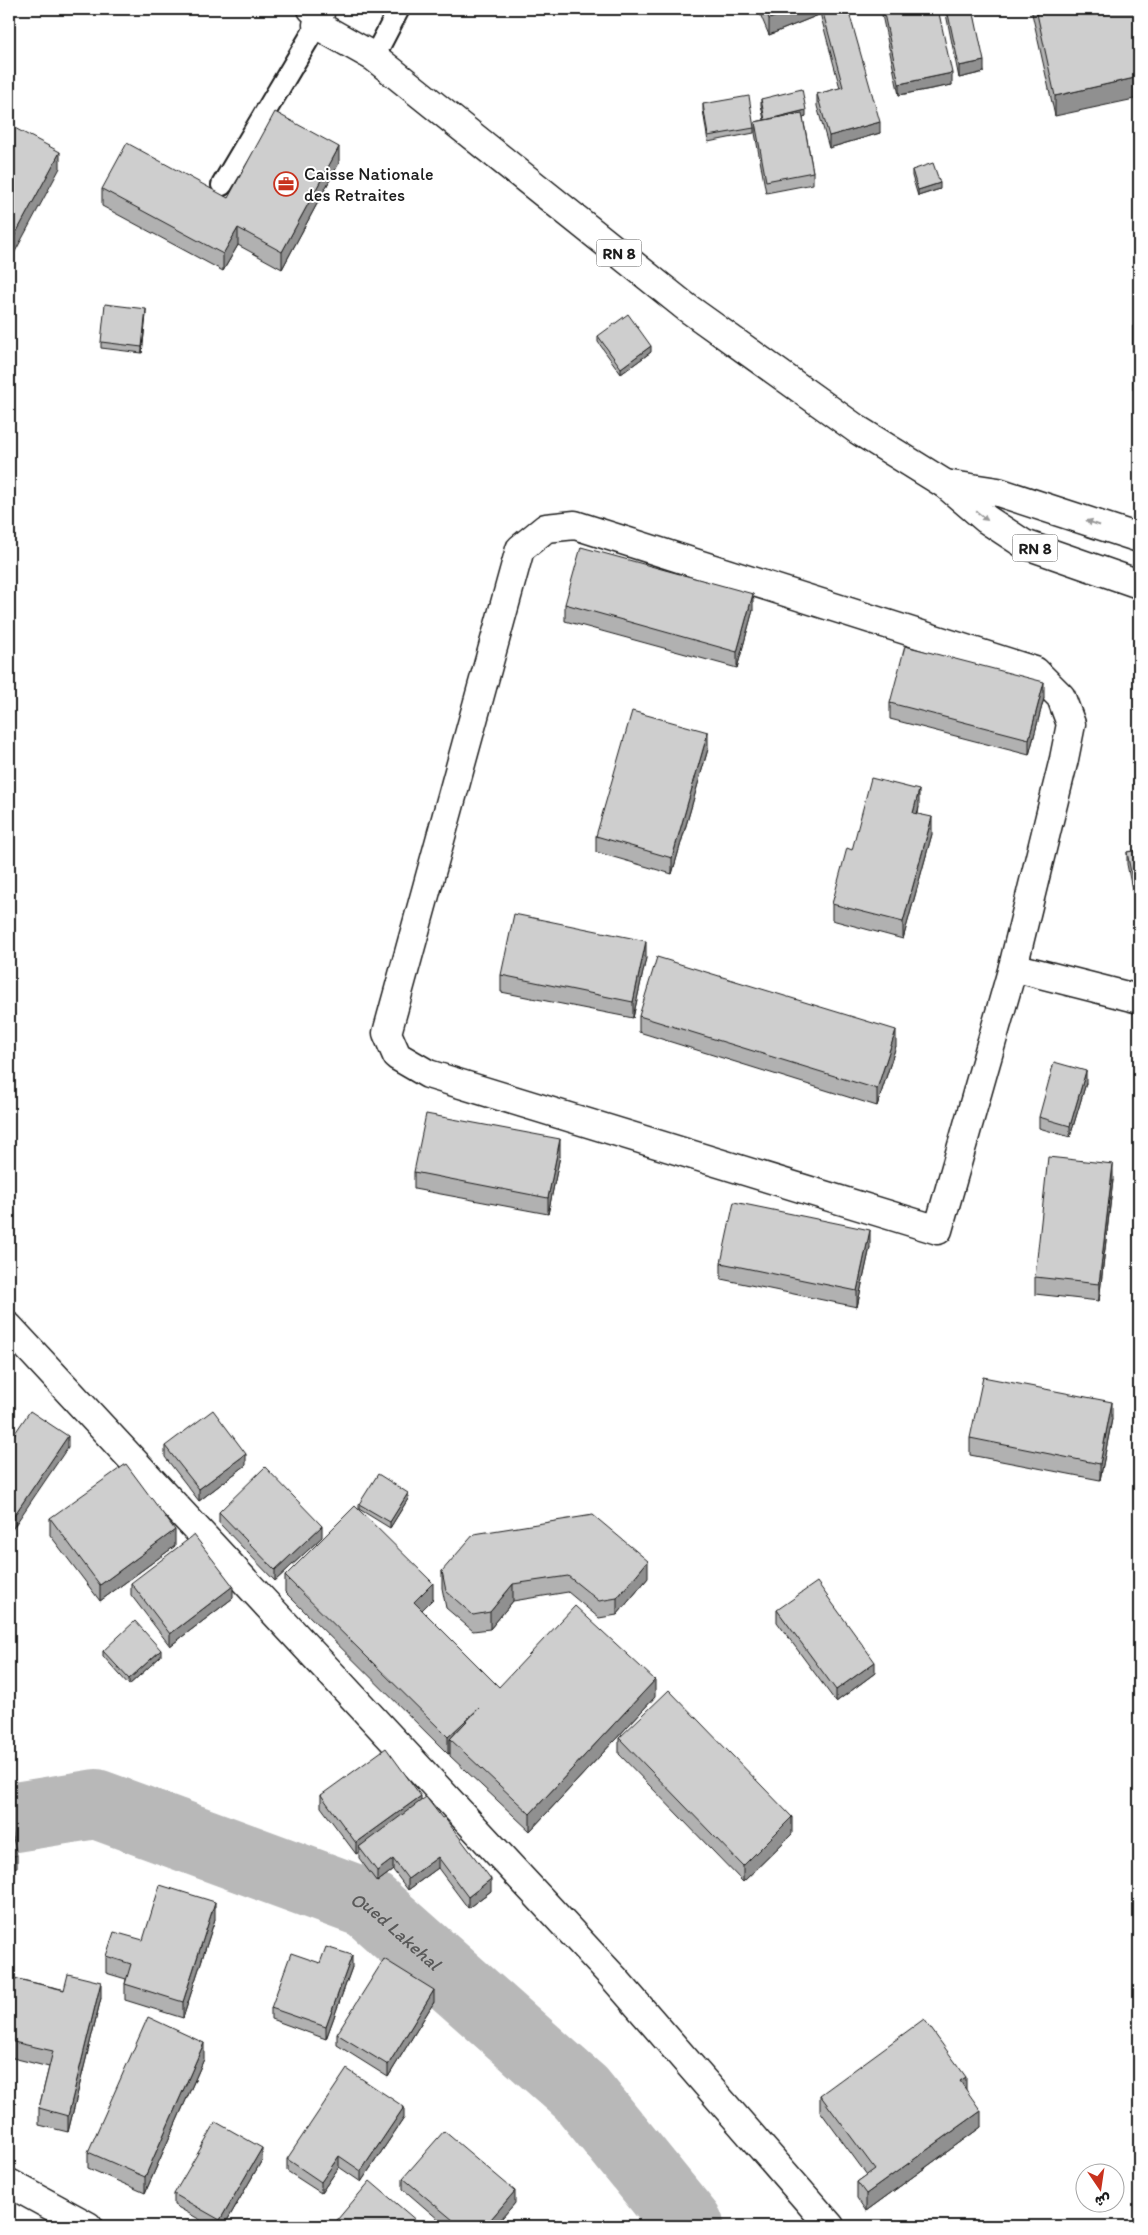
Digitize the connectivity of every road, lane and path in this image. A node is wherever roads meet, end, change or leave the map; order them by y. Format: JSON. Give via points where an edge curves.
{"nodes":[{"id":1,"x":399,"y":9,"type":"edge"},
{"id":2,"x":314,"y":17,"type":"edge"},
{"id":3,"x":374,"y":57,"type":"junction"},
{"id":4,"x":222,"y":185,"type":"dead end"},
{"id":5,"x":945,"y":484,"type":"junction"},
{"id":6,"x":1139,"y":538,"type":"edge"},
{"id":7,"x":1139,"y":584,"type":"edge"},
{"id":8,"x":1013,"y":967,"type":"junction"},
{"id":9,"x":1139,"y":999,"type":"edge"},
{"id":10,"x":9,"y":1327,"type":"edge"},
{"id":11,"x":9,"y":2183,"type":"edge"},
{"id":12,"x":88,"y":2226,"type":"edge"},
{"id":13,"x":830,"y":2226,"type":"edge"}],
"edges":[{"from":1,"to":3,"type":"lane"},
{"from":2,"to":3,"type":"main road","number":"RN 8"},
{"from":2,"to":4,"type":"lane"},
{"from":3,"to":5,"type":"main road","number":"RN 8","via":[[686,307],[858,430]]},
{"from":6,"to":5,"type":"main road","number":"RN 8","one_way":true,"via":[[998,492]]},
{"from":5,"to":7,"type":"main road","number":"RN 8","one_way":true,"via":[[986,519],[1024,544]]},
{"from":8,"to":8,"type":"main road","via":[[1071,724],[1061,697],[1035,670],[575,525],[546,528],[520,549],[387,1033],[397,1056],[428,1074],[938,1230]]},
{"from":8,"to":9,"type":"main road"},
{"from":10,"to":13,"type":"main road","via":[[614,1978]]},
{"from":11,"to":12,"type":"main road"}]}
